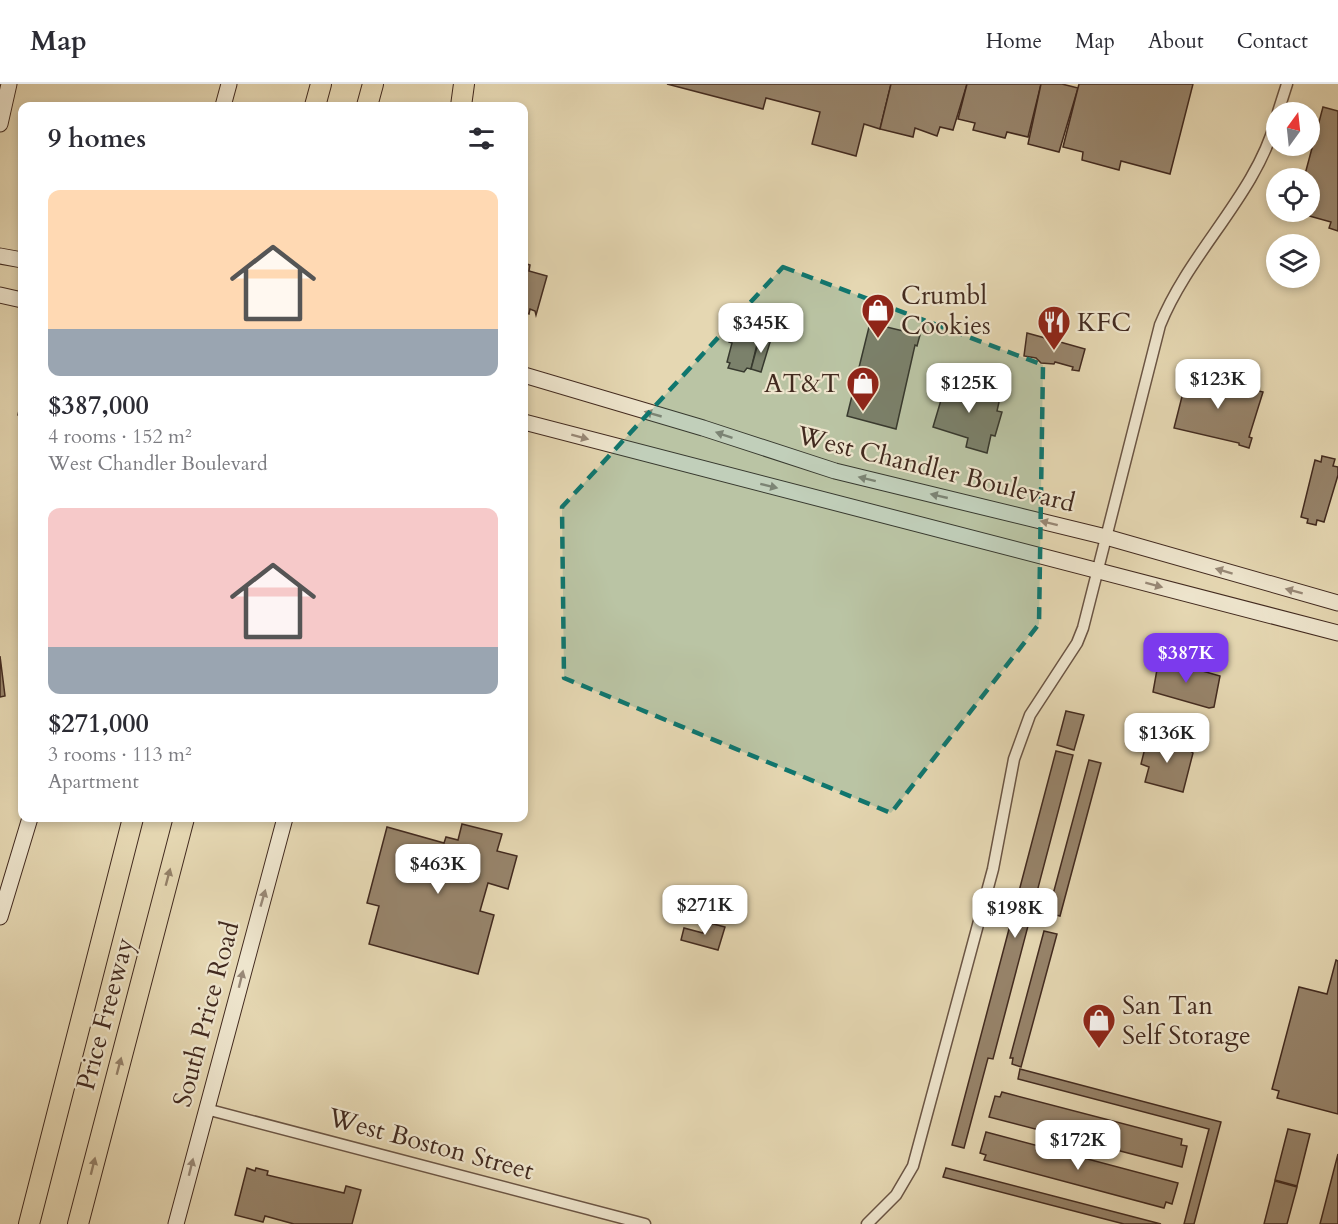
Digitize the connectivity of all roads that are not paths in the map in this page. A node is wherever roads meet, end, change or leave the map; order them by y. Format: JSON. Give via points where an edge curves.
{"nodes":[{"id":1,"x":9,"y":84,"type":"edge"},
{"id":2,"x":229,"y":84,"type":"edge"},
{"id":3,"x":321,"y":84,"type":"edge"},
{"id":4,"x":373,"y":84,"type":"edge"},
{"id":5,"x":464,"y":84,"type":"edge"},
{"id":6,"x":473,"y":84,"type":"edge"},
{"id":7,"x":1287,"y":84,"type":"edge"},
{"id":8,"x":224,"y":102,"type":"edge"},
{"id":9,"x":316,"y":102,"type":"edge"},
{"id":10,"x":368,"y":102,"type":"edge"},
{"id":11,"x":462,"y":102,"type":"edge"},
{"id":12,"x":468,"y":102,"type":"edge"},
{"id":13,"x":1281,"y":102,"type":"edge"},
{"id":14,"x":0,"y":124,"type":"edge"},
{"id":15,"x":1266,"y":146,"type":"edge"},
{"id":16,"x":0,"y":256,"type":"edge"},
{"id":17,"x":18,"y":259,"type":"edge"},
{"id":18,"x":0,"y":295,"type":"edge"},
{"id":19,"x":18,"y":299,"type":"edge"},
{"id":20,"x":528,"y":376,"type":"edge"},
{"id":21,"x":528,"y":423,"type":"edge"},
{"id":22,"x":1106,"y":537,"type":"junction"},
{"id":23,"x":1097,"y":571,"type":"junction"},
{"id":24,"x":1338,"y":603,"type":"edge"},
{"id":25,"x":1338,"y":633,"type":"edge"},
{"id":26,"x":29,"y":822,"type":"edge"},
{"id":27,"x":132,"y":822,"type":"edge"},
{"id":28,"x":183,"y":822,"type":"edge"},
{"id":29,"x":284,"y":822,"type":"edge"},
{"id":30,"x":0,"y":917,"type":"edge"},
{"id":31,"x":206,"y":1108,"type":"junction"},
{"id":32,"x":56,"y":1122,"type":"junction"},
{"id":33,"x":80,"y":1219,"type":"edge"},
{"id":34,"x":15,"y":1224,"type":"edge"},
{"id":35,"x":30,"y":1224,"type":"edge"},
{"id":36,"x":176,"y":1224,"type":"edge"},
{"id":37,"x":645,"y":1224,"type":"edge"},
{"id":38,"x":867,"y":1224,"type":"edge"}],
"edges":[{"from":1,"to":14,"type":"main road"},
{"from":2,"to":8,"type":"main road"},
{"from":3,"to":9,"type":"highway"},
{"from":4,"to":10,"type":"highway"},
{"from":5,"to":11,"type":"highway"},
{"from":6,"to":12,"type":"main road"},
{"from":7,"to":13,"type":"street"},
{"from":15,"to":22,"type":"street","via":[[1258,166],[1167,309]]},
{"from":16,"to":17,"type":"main road"},
{"from":18,"to":19,"type":"main road"},
{"from":22,"to":20,"type":"main road","name":"West Chandler Boulevard","one_way":true,"via":[[835,471]]},
{"from":21,"to":23,"type":"main road","one_way":true},
{"from":22,"to":23,"type":"street"},
{"from":24,"to":22,"type":"main road","name":"West Chandler Boulevard","one_way":true},
{"from":23,"to":25,"type":"main road","one_way":true},
{"from":23,"to":38,"type":"street","via":[[1077,643],[1030,715],[1014,759],[993,870],[913,1166],[896,1195]]},
{"from":26,"to":30,"type":"main road"},
{"from":27,"to":32,"type":"highway","name":"Price Freeway"},
{"from":33,"to":28,"type":"highway","name":"Price Freeway","one_way":true},
{"from":31,"to":29,"type":"main road","name":"South Price Road","one_way":true},
{"from":36,"to":31,"type":"main road","name":"South Price Road","one_way":true},
{"from":31,"to":37,"type":"street","name":"West Boston Street"},
{"from":32,"to":34,"type":"highway"},
{"from":32,"to":35,"type":"highway","name":"Price Freeway"}]}
